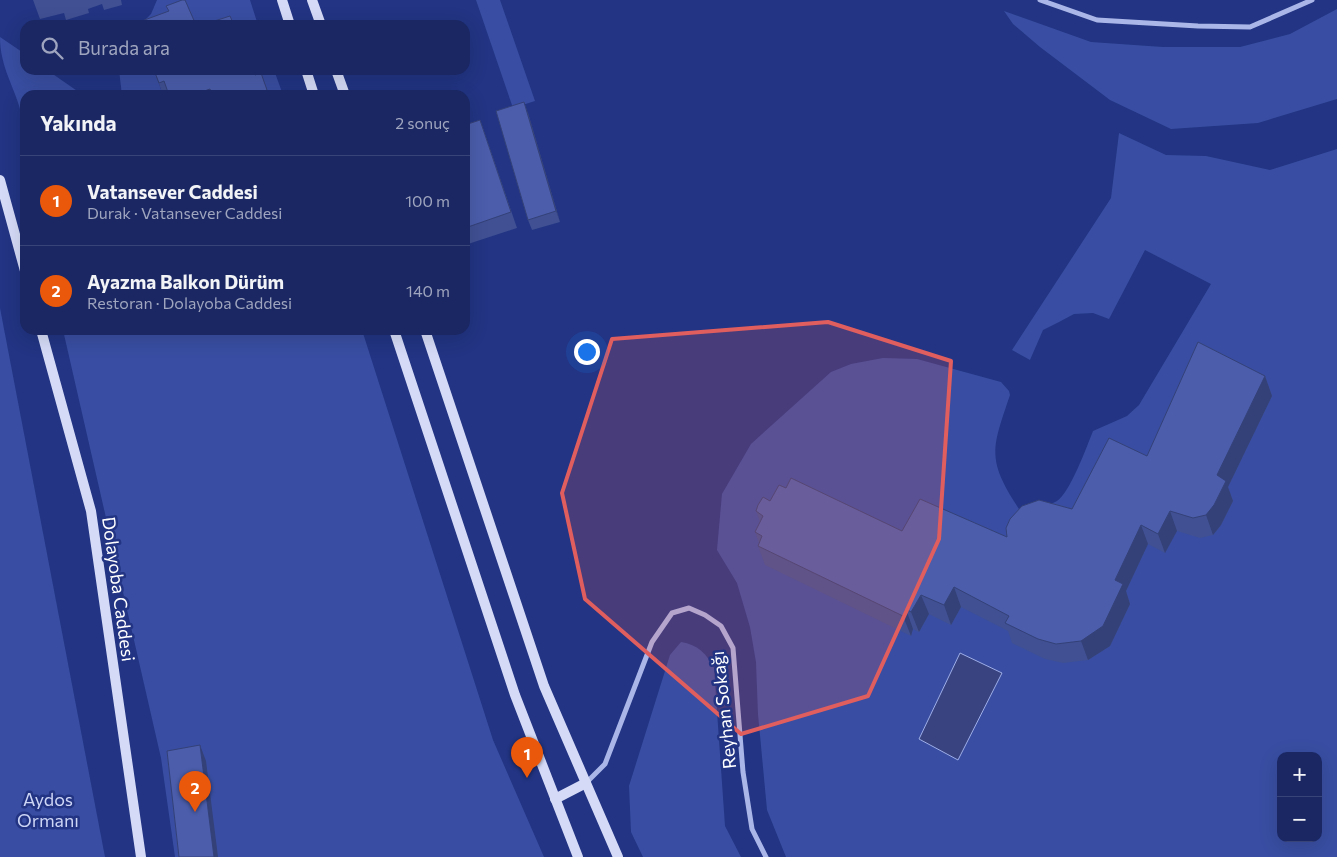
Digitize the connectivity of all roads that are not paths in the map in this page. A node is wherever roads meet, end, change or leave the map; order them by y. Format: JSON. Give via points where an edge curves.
{"nodes":[{"id":1,"x":282,"y":0,"type":"edge"},
{"id":2,"x":312,"y":0,"type":"edge"},
{"id":3,"x":1040,"y":0,"type":"edge"},
{"id":4,"x":1312,"y":0,"type":"edge"},
{"id":5,"x":288,"y":20,"type":"edge"},
{"id":6,"x":319,"y":20,"type":"edge"},
{"id":7,"x":308,"y":75,"type":"edge"},
{"id":8,"x":338,"y":75,"type":"edge"},
{"id":9,"x":312,"y":90,"type":"edge"},
{"id":10,"x":343,"y":90,"type":"edge"},
{"id":11,"x":0,"y":180,"type":"edge"},
{"id":12,"x":20,"y":253,"type":"edge"},
{"id":13,"x":42,"y":335,"type":"edge"},
{"id":14,"x":396,"y":335,"type":"edge"},
{"id":15,"x":427,"y":335,"type":"edge"},
{"id":16,"x":586,"y":783,"type":"junction"},
{"id":17,"x":555,"y":799,"type":"junction"},
{"id":18,"x":141,"y":857,"type":"edge"},
{"id":19,"x":578,"y":857,"type":"edge"},
{"id":20,"x":618,"y":857,"type":"edge"},
{"id":21,"x":766,"y":857,"type":"edge"}],
"edges":[{"from":1,"to":5,"type":"main road"},
{"from":2,"to":6,"type":"main road"},
{"from":3,"to":4,"type":"street","via":[[1097,20],[1250,27]]},
{"from":7,"to":9,"type":"main road"},
{"from":8,"to":10,"type":"main road"},
{"from":11,"to":12,"type":"main road"},
{"from":13,"to":18,"type":"main road","name":"Dolayoba Caddesi","via":[[91,511]]},
{"from":14,"to":17,"type":"main road","via":[[516,695]]},
{"from":15,"to":16,"type":"main road","via":[[544,686]]},
{"from":16,"to":17,"type":"main road"},
{"from":16,"to":20,"type":"main road"},
{"from":16,"to":21,"type":"street","name":"Reyhan Sokağı","via":[[605,764],[652,642],[672,613],[690,608],[721,626],[733,648],[752,828]]},
{"from":17,"to":19,"type":"main road"}]}
